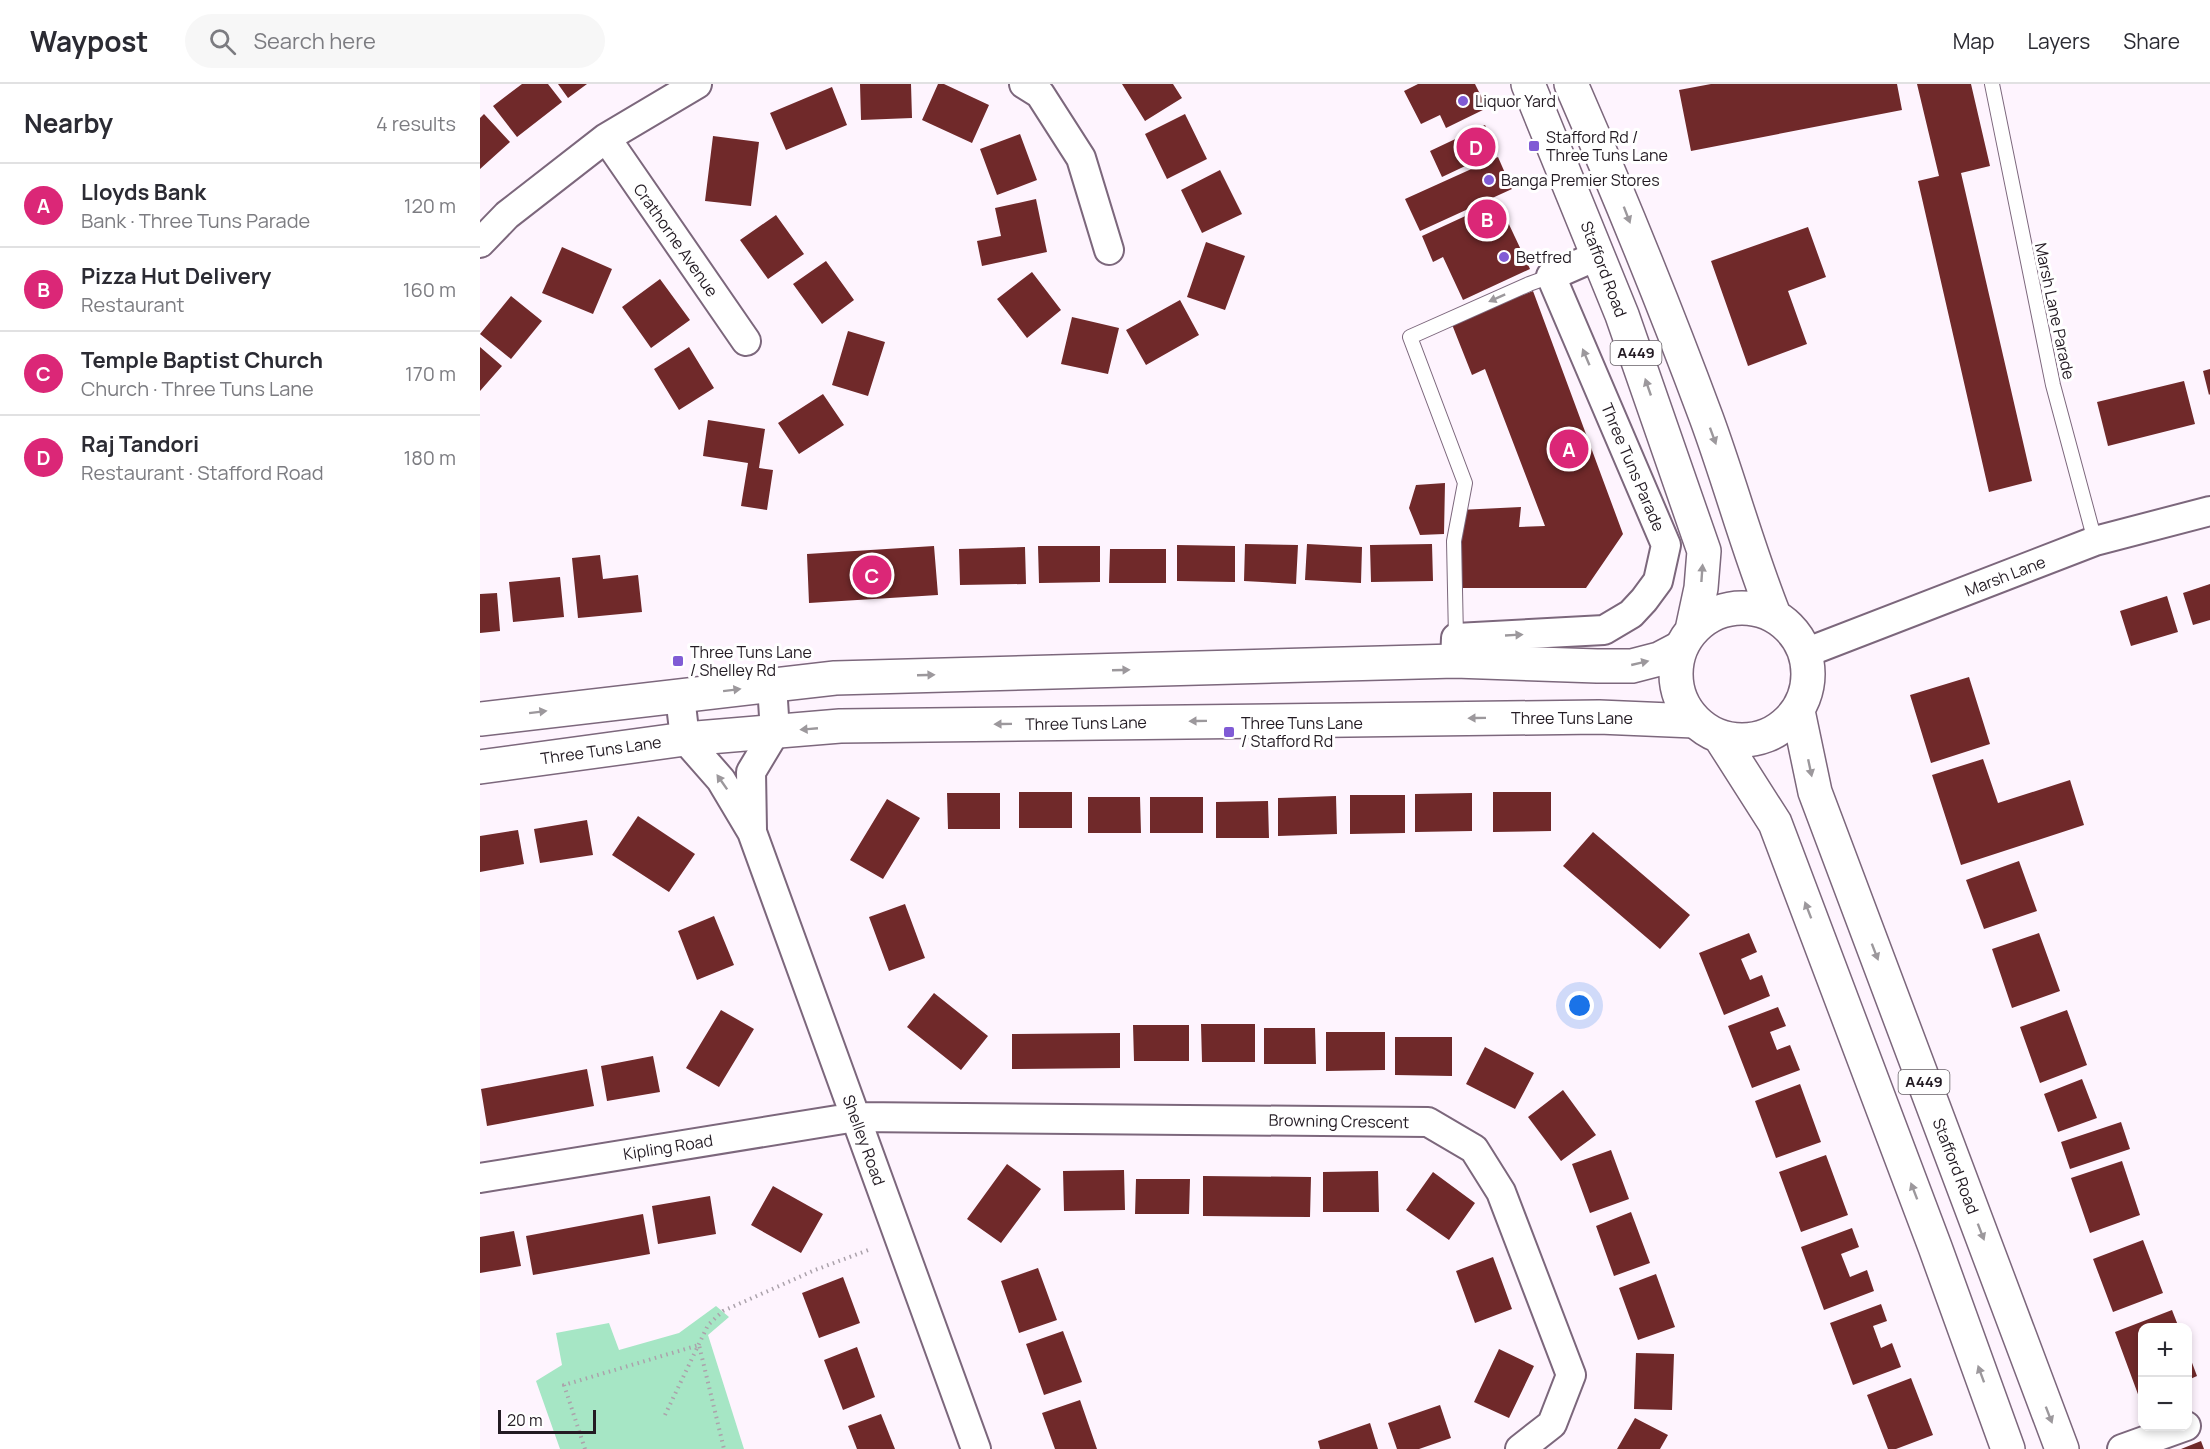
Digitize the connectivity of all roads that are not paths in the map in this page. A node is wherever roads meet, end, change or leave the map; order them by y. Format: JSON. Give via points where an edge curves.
{"nodes":[{"id":1,"x":697,"y":84,"type":"edge"},
{"id":2,"x":1024,"y":84,"type":"edge"},
{"id":3,"x":1528,"y":84,"type":"edge"},
{"id":4,"x":1571,"y":84,"type":"edge"},
{"id":5,"x":1992,"y":84,"type":"edge"},
{"id":6,"x":606,"y":138,"type":"junction"},
{"id":7,"x":480,"y":243,"type":"edge"},
{"id":8,"x":1109,"y":250,"type":"dead end"},
{"id":9,"x":1599,"y":255,"type":"junction"},
{"id":10,"x":1551,"y":276,"type":"junction"},
{"id":11,"x":746,"y":341,"type":"dead end"},
{"id":12,"x":2210,"y":511,"type":"edge"},
{"id":13,"x":2096,"y":541,"type":"junction"},
{"id":14,"x":1774,"y":615,"type":"junction"},
{"id":15,"x":1686,"y":639,"type":"junction"},
{"id":16,"x":1455,"y":650,"type":"junction"},
{"id":17,"x":1805,"y":653,"type":"junction"},
{"id":18,"x":772,"y":685,"type":"junction"},
{"id":19,"x":680,"y":696,"type":"junction"},
{"id":20,"x":1798,"y":711,"type":"junction"},
{"id":21,"x":480,"y":719,"type":"edge"},
{"id":22,"x":1694,"y":721,"type":"junction"},
{"id":23,"x":775,"y":732,"type":"junction"},
{"id":24,"x":685,"y":739,"type":"junction"},
{"id":25,"x":1722,"y":740,"type":"junction"},
{"id":26,"x":480,"y":767,"type":"edge"},
{"id":27,"x":752,"y":832,"type":"junction"},
{"id":28,"x":856,"y":1117,"type":"junction"},
{"id":29,"x":480,"y":1178,"type":"edge"},
{"id":30,"x":2210,"y":1418,"type":"edge"},
{"id":31,"x":2192,"y":1424,"type":"edge"},
{"id":32,"x":2173,"y":1431,"type":"edge"},
{"id":33,"x":976,"y":1449,"type":"edge"},
{"id":34,"x":1521,"y":1449,"type":"edge"},
{"id":35,"x":2008,"y":1449,"type":"edge"},
{"id":36,"x":2062,"y":1449,"type":"edge"},
{"id":37,"x":2122,"y":1449,"type":"edge"}],
"edges":[{"from":1,"to":6,"type":"street"},
{"from":2,"to":8,"type":"street","via":[[1040,94],[1081,158]]},
{"from":3,"to":9,"type":"main road","name":"Stafford Road","number":"A449"},
{"from":4,"to":14,"type":"main road","number":"A449","one_way":true,"via":[[1691,378]]},
{"from":5,"to":13,"type":"lane","name":"Marsh Lane Parade","via":[[2053,385]]},
{"from":6,"to":7,"type":"street","via":[[507,215]]},
{"from":6,"to":11,"type":"street","name":"Crathorne Avenue"},
{"from":9,"to":10,"type":"street"},
{"from":15,"to":9,"type":"main road","name":"Stafford Road","number":"A449","one_way":true,"via":[[1701,588],[1704,551]]},
{"from":10,"to":16,"type":"lane","one_way":true,"via":[[1410,337],[1465,483],[1454,541]]},
{"from":16,"to":10,"type":"street","name":"Three Tuns Parade","one_way":true,"via":[[1604,630],[1631,614],[1658,581],[1666,545]]},
{"from":12,"to":13,"type":"street","name":"Marsh Lane"},
{"from":13,"to":17,"type":"street","name":"Marsh Lane"},
{"from":14,"to":15,"type":"main road","number":"A449","via":[[1744,606],[1730,607],[1711,616]]},
{"from":14,"to":17,"type":"main road","number":"A449","via":[[1788,626]]},
{"from":16,"to":15,"type":"main road","one_way":true,"via":[[1632,666],[1659,659]]},
{"from":15,"to":22,"type":"main road","number":"A449","via":[[1676,668],[1678,689]]},
{"from":18,"to":16,"type":"main road","one_way":true,"via":[[835,678]]},
{"from":17,"to":20,"type":"main road","number":"A449","via":[[1808,674]]},
{"from":19,"to":18,"type":"main road","one_way":true},
{"from":18,"to":23,"type":"street"},
{"from":21,"to":19,"type":"main road","one_way":true},
{"from":19,"to":24,"type":"street"},
{"from":20,"to":25,"type":"main road","via":[[1781,728],[1767,735],[1738,742]]},
{"from":20,"to":36,"type":"main road","name":"Stafford Road","number":"A449","one_way":true,"via":[[1815,792]]},
{"from":22,"to":23,"type":"main road","name":"Three Tuns Lane","one_way":true,"via":[[1599,717],[1303,720],[840,726]]},
{"from":22,"to":25,"type":"main road","number":"A449"},
{"from":23,"to":24,"type":"main road","name":"Three Tuns Lane"},
{"from":23,"to":27,"type":"street","name":"Shelley Road","via":[[752,772]]},
{"from":24,"to":26,"type":"main road","name":"Three Tuns Lane"},
{"from":27,"to":24,"type":"street","name":"Shelley Road","one_way":true,"via":[[722,780]]},
{"from":35,"to":25,"type":"main road","number":"A449","one_way":true,"via":[[1775,823]]},
{"from":27,"to":28,"type":"street","name":"Shelley Road"},
{"from":28,"to":29,"type":"street","name":"Kipling Road"},
{"from":28,"to":33,"type":"street","name":"Shelley Road"},
{"from":28,"to":34,"type":"street","name":"Browning Crescent","via":[[1428,1122],[1474,1149],[1501,1192],[1571,1375],[1552,1424]]},
{"from":30,"to":31,"type":"street"},
{"from":32,"to":37,"type":"street"}]}
